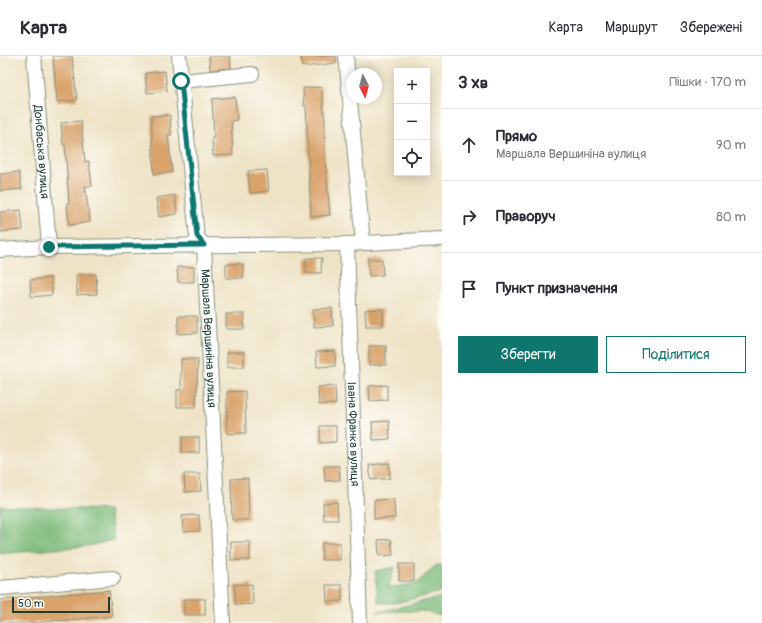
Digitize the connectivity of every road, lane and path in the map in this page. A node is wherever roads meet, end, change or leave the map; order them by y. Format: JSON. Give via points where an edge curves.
{"nodes":[{"id":1,"x":34,"y":56,"type":"edge"},
{"id":2,"x":179,"y":56,"type":"edge"},
{"id":3,"x":346,"y":56,"type":"edge"},
{"id":4,"x":252,"y":74,"type":"dead end"},
{"id":5,"x":181,"y":81,"type":"junction"},
{"id":6,"x":442,"y":239,"type":"edge"},
{"id":7,"x":347,"y":244,"type":"junction"},
{"id":8,"x":363,"y":244,"type":"junction"},
{"id":9,"x":204,"y":245,"type":"junction"},
{"id":10,"x":49,"y":247,"type":"junction"},
{"id":11,"x":0,"y":250,"type":"edge"},
{"id":12,"x":114,"y":578,"type":"dead end"},
{"id":13,"x":0,"y":588,"type":"edge"},
{"id":14,"x":223,"y":623,"type":"edge"},
{"id":15,"x":360,"y":623,"type":"edge"}],
"edges":[{"from":1,"to":10,"type":"street","name":"Донбаська вулиця"},
{"from":2,"to":5,"type":"street","name":"Маршала Вершиніна вулиця"},
{"from":3,"to":8,"type":"street"},
{"from":4,"to":5,"type":"street"},
{"from":5,"to":9,"type":"street","name":"Маршала Вершиніна вулиця","via":[[197,236]]},
{"from":6,"to":8,"type":"street"},
{"from":7,"to":8,"type":"street"},
{"from":7,"to":9,"type":"street"},
{"from":7,"to":15,"type":"street","name":"Івана Франка вулиця"},
{"from":9,"to":10,"type":"street"},
{"from":9,"to":14,"type":"street","name":"Маршала Вершиніна вулиця"},
{"from":10,"to":11,"type":"street"},
{"from":12,"to":13,"type":"street"}]}
